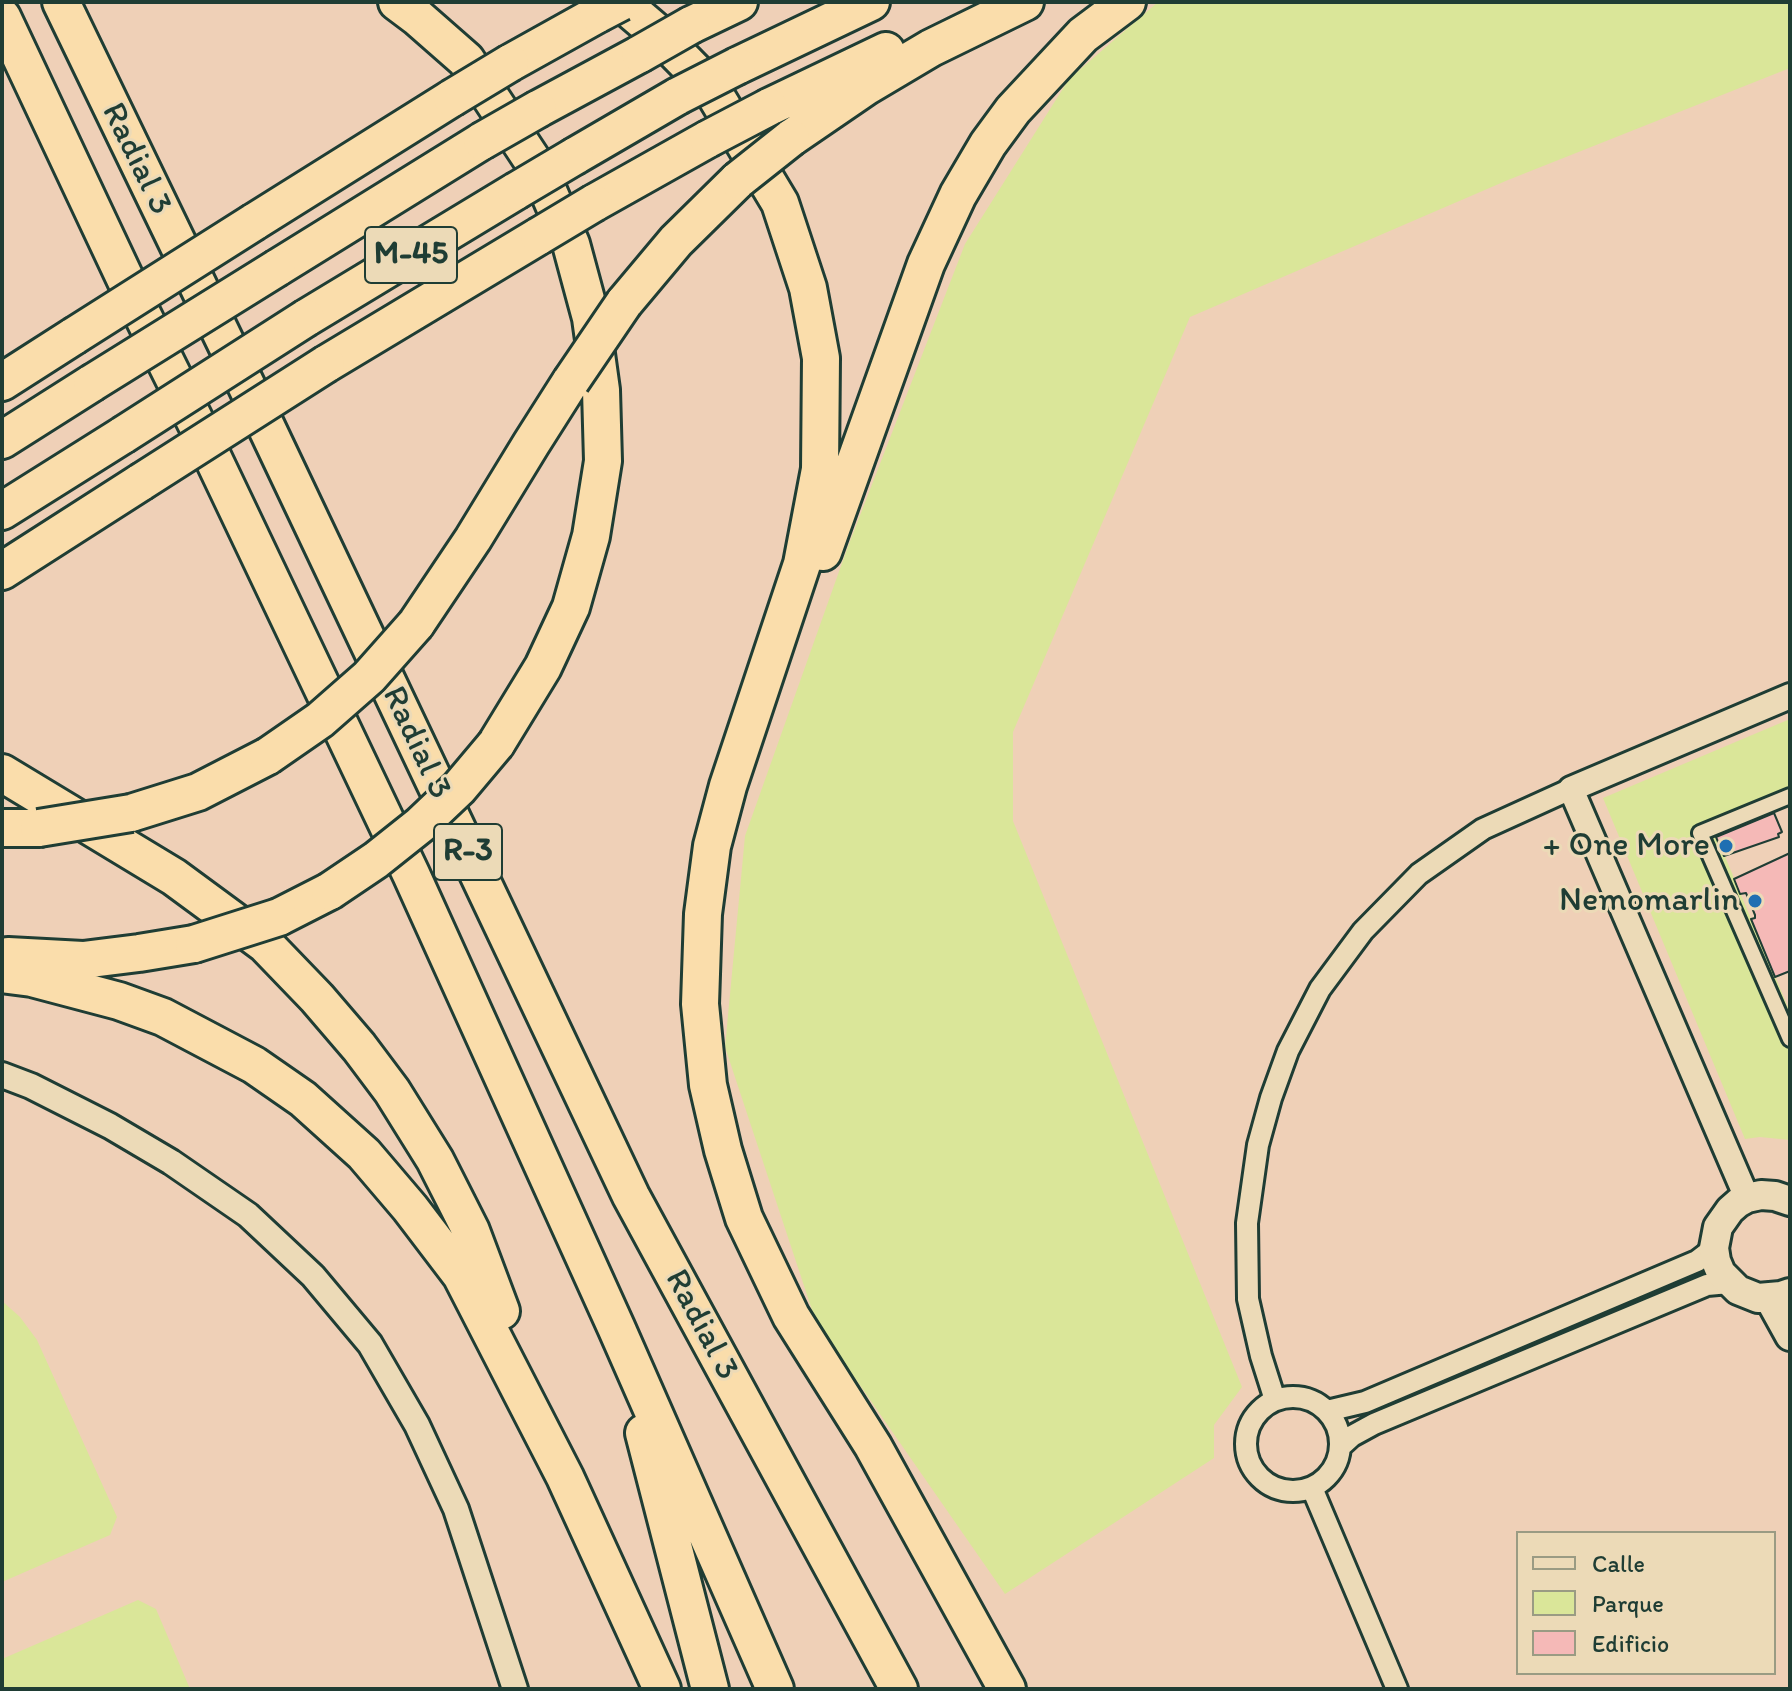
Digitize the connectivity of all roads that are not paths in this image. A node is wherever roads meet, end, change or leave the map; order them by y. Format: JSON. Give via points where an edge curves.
{"nodes":[{"id":1,"x":61,"y":2,"type":"edge"},
{"id":2,"x":397,"y":2,"type":"edge"},
{"id":3,"x":739,"y":2,"type":"edge"},
{"id":4,"x":871,"y":2,"type":"edge"},
{"id":5,"x":1001,"y":2,"type":"edge"},
{"id":6,"x":1025,"y":2,"type":"edge"},
{"id":7,"x":1127,"y":2,"type":"edge"},
{"id":8,"x":613,"y":6,"type":"edge"},
{"id":9,"x":2,"y":17,"type":"edge"},
{"id":10,"x":2,"y":382,"type":"edge"},
{"id":11,"x":2,"y":440,"type":"edge"},
{"id":12,"x":2,"y":511,"type":"edge"},
{"id":13,"x":2,"y":571,"type":"edge"},
{"id":14,"x":1790,"y":696,"type":"edge"},
{"id":15,"x":2,"y":773,"type":"edge"},
{"id":16,"x":728,"y":786,"type":"junction"},
{"id":17,"x":1571,"y":789,"type":"junction"},
{"id":18,"x":1790,"y":796,"type":"edge"},
{"id":19,"x":2,"y":828,"type":"edge"},
{"id":20,"x":2,"y":956,"type":"edge"},
{"id":21,"x":2,"y":974,"type":"edge"},
{"id":22,"x":1790,"y":1039,"type":"edge"},
{"id":23,"x":2,"y":1075,"type":"edge"},
{"id":24,"x":1747,"y":1198,"type":"junction"},
{"id":25,"x":1790,"y":1201,"type":"edge"},
{"id":26,"x":1714,"y":1248,"type":"junction"},
{"id":27,"x":1729,"y":1283,"type":"junction"},
{"id":28,"x":1780,"y":1296,"type":"edge"},
{"id":29,"x":616,"y":1327,"type":"junction"},
{"id":30,"x":1790,"y":1336,"type":"edge"},
{"id":31,"x":1275,"y":1400,"type":"junction"},
{"id":32,"x":1327,"y":1411,"type":"junction"},
{"id":33,"x":1341,"y":1446,"type":"junction"},
{"id":34,"x":565,"y":1477,"type":"junction"},
{"id":35,"x":1312,"y":1488,"type":"junction"},
{"id":36,"x":515,"y":1689,"type":"edge"},
{"id":37,"x":662,"y":1689,"type":"edge"},
{"id":38,"x":710,"y":1689,"type":"edge"},
{"id":39,"x":775,"y":1689,"type":"edge"},
{"id":40,"x":899,"y":1689,"type":"edge"},
{"id":41,"x":1007,"y":1689,"type":"edge"},
{"id":42,"x":1397,"y":1689,"type":"edge"}],
"edges":[{"from":1,"to":40,"type":"highway","name":"Radial 3","number":"R-3","via":[[631,1196]]},
{"from":2,"to":20,"type":"highway","bridge":true,"via":[[466,60],[540,172],[571,244],[591,318],[603,461],[591,536],[571,607],[543,667],[496,744],[459,788],[420,825],[330,891],[279,917],[194,944],[83,960]]},
{"from":3,"to":11,"type":"highway","number":"M-45","bridge":true,"via":[[482,141]]},
{"from":4,"to":12,"type":"highway","number":"M-45","bridge":true,"via":[[678,96],[575,156]]},
{"from":5,"to":13,"type":"highway","bridge":true,"via":[[769,107],[594,203],[326,364]]},
{"from":6,"to":19,"type":"highway","bridge":true,"via":[[918,55],[791,138],[738,180],[676,241],[624,303],[571,381],[416,624],[369,677],[320,720],[268,756],[198,792],[131,813],[39,828]]},
{"from":7,"to":16,"type":"highway","via":[[1083,35],[1013,110],[958,195],[926,264],[772,694]]},
{"from":8,"to":10,"type":"highway","bridge":true,"via":[[452,98]]},
{"from":8,"to":16,"type":"highway","via":[[655,31],[711,88],[780,203],[808,288],[821,358],[820,469],[802,564]]},
{"from":9,"to":29,"type":"highway","name":"Radial 3","number":"R-3","via":[[411,874]]},
{"from":14,"to":17,"type":"street"},
{"from":15,"to":34,"type":"highway","via":[[174,877],[265,944],[359,1047],[435,1160],[471,1231]]},
{"from":16,"to":41,"type":"highway","via":[[712,846],[703,914],[700,1004],[708,1085],[744,1218],[791,1316],[873,1446]]},
{"from":17,"to":24,"type":"street"},
{"from":17,"to":31,"type":"street","via":[[1483,829],[1419,874],[1363,931],[1320,989],[1288,1051],[1258,1145],[1247,1223],[1248,1299]]},
{"from":18,"to":22,"type":"street","via":[[1700,833]]},
{"from":21,"to":34,"type":"highway","via":[[105,997],[163,1017],[254,1065],[303,1099],[364,1154],[461,1275]]},
{"from":23,"to":36,"type":"street","via":[[110,1126],[248,1215],[313,1276],[370,1344],[417,1425],[456,1509]]},
{"from":24,"to":25,"type":"main road"},
{"from":24,"to":26,"type":"main road","via":[[1723,1218]]},
{"from":26,"to":27,"type":"main road"},
{"from":26,"to":32,"type":"street","via":[[1697,1261],[1365,1402]]},
{"from":27,"to":28,"type":"main road","via":[[1748,1295]]},
{"from":27,"to":33,"type":"street","via":[[1707,1285],[1388,1418]]},
{"from":28,"to":30,"type":"main road"},
{"from":29,"to":38,"type":"highway"},
{"from":29,"to":39,"type":"highway","name":"Radial 3","number":"R-3"},
{"from":31,"to":32,"type":"street","via":[[1303,1398]]},
{"from":31,"to":35,"type":"street","via":[[1261,1409],[1248,1430],[1249,1463],[1271,1487],[1296,1492]]},
{"from":32,"to":33,"type":"street"},
{"from":33,"to":35,"type":"street","via":[[1333,1471]]},
{"from":34,"to":37,"type":"highway"},
{"from":35,"to":42,"type":"street"}]}
